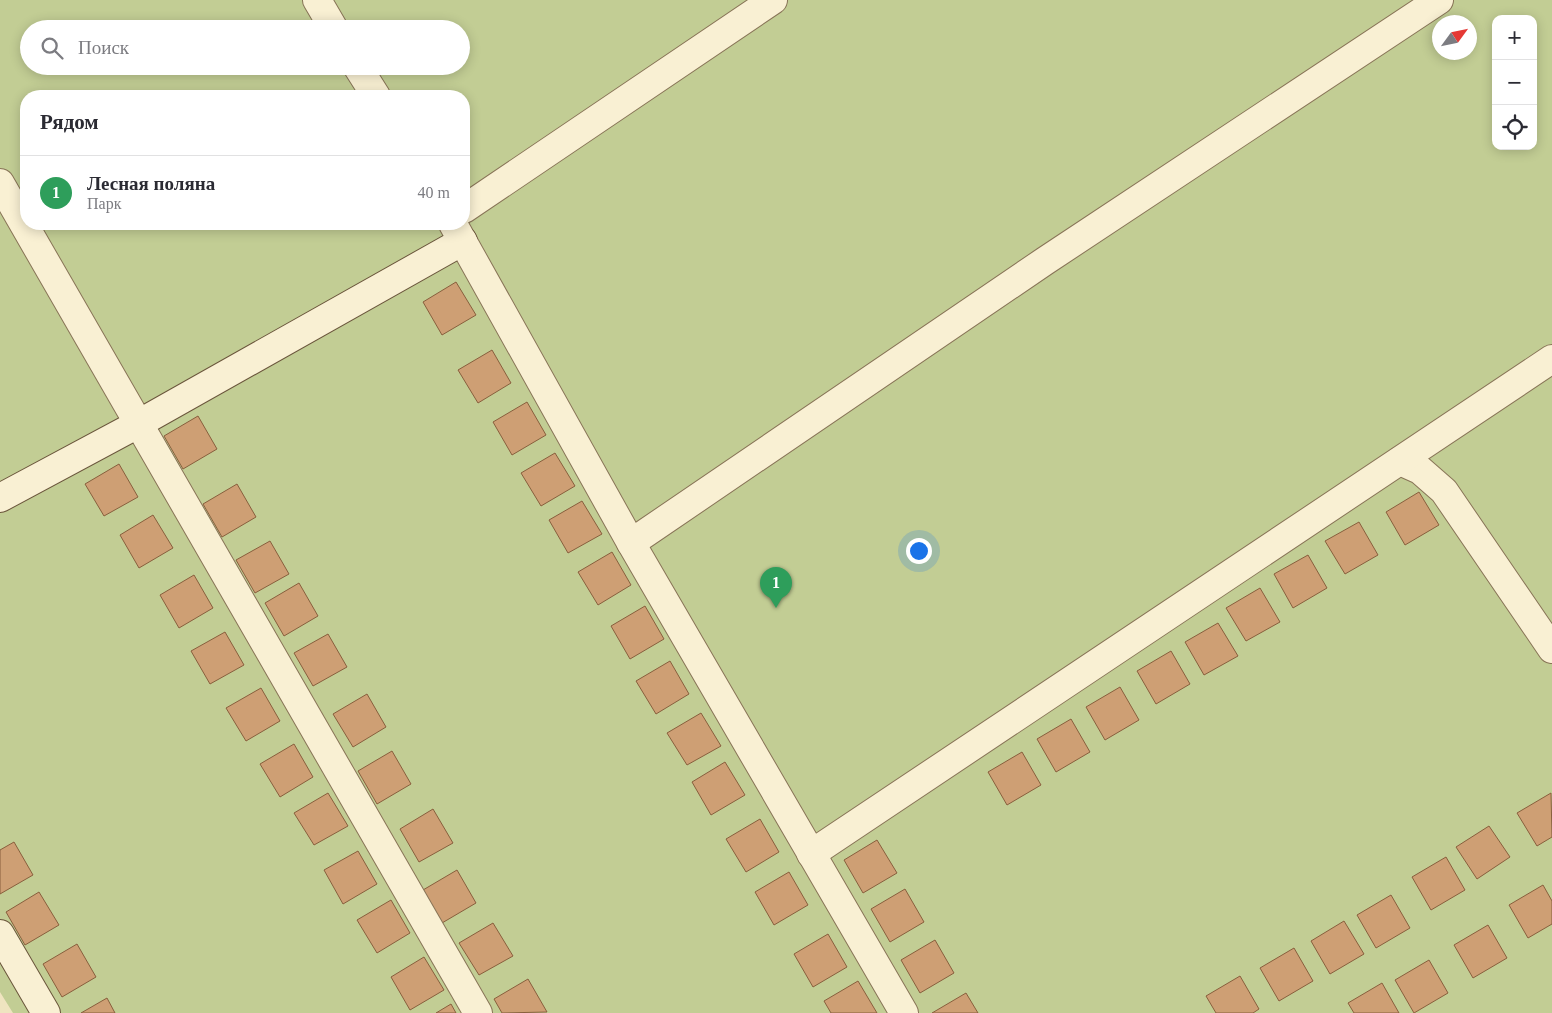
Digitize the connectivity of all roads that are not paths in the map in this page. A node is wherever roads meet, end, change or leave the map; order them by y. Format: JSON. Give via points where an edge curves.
{"nodes":[{"id":1,"x":317,"y":0,"type":"edge"},
{"id":2,"x":773,"y":0,"type":"edge"},
{"id":3,"x":1439,"y":0,"type":"edge"},
{"id":4,"x":329,"y":20,"type":"edge"},
{"id":5,"x":363,"y":75,"type":"edge"},
{"id":6,"x":372,"y":90,"type":"edge"},
{"id":7,"x":0,"y":183,"type":"edge"},
{"id":8,"x":470,"y":205,"type":"edge"},
{"id":9,"x":20,"y":218,"type":"edge"},
{"id":10,"x":27,"y":230,"type":"edge"},
{"id":11,"x":458,"y":232,"type":"edge"},
{"id":12,"x":1552,"y":360,"type":"edge"},
{"id":13,"x":138,"y":424,"type":"junction"},
{"id":14,"x":1400,"y":461,"type":"junction"},
{"id":15,"x":0,"y":498,"type":"edge"},
{"id":16,"x":631,"y":543,"type":"junction"},
{"id":17,"x":1552,"y":649,"type":"edge"},
{"id":18,"x":811,"y":854,"type":"junction"},
{"id":19,"x":0,"y":934,"type":"edge"},
{"id":20,"x":46,"y":1013,"type":"edge"},
{"id":21,"x":478,"y":1013,"type":"edge"},
{"id":22,"x":904,"y":1013,"type":"edge"}],
"edges":[{"from":1,"to":4,"type":"street"},
{"from":2,"to":8,"type":"street"},
{"from":3,"to":16,"type":"street","via":[[1046,261]]},
{"from":5,"to":6,"type":"street"},
{"from":7,"to":9,"type":"street"},
{"from":10,"to":13,"type":"street"},
{"from":11,"to":13,"type":"street"},
{"from":11,"to":16,"type":"street"},
{"from":12,"to":14,"type":"street"},
{"from":13,"to":15,"type":"street"},
{"from":13,"to":21,"type":"street"},
{"from":14,"to":17,"type":"street","via":[[1420,470],[1444,491]]},
{"from":14,"to":18,"type":"street"},
{"from":16,"to":18,"type":"street"},
{"from":18,"to":22,"type":"street"},
{"from":19,"to":20,"type":"street"}]}
